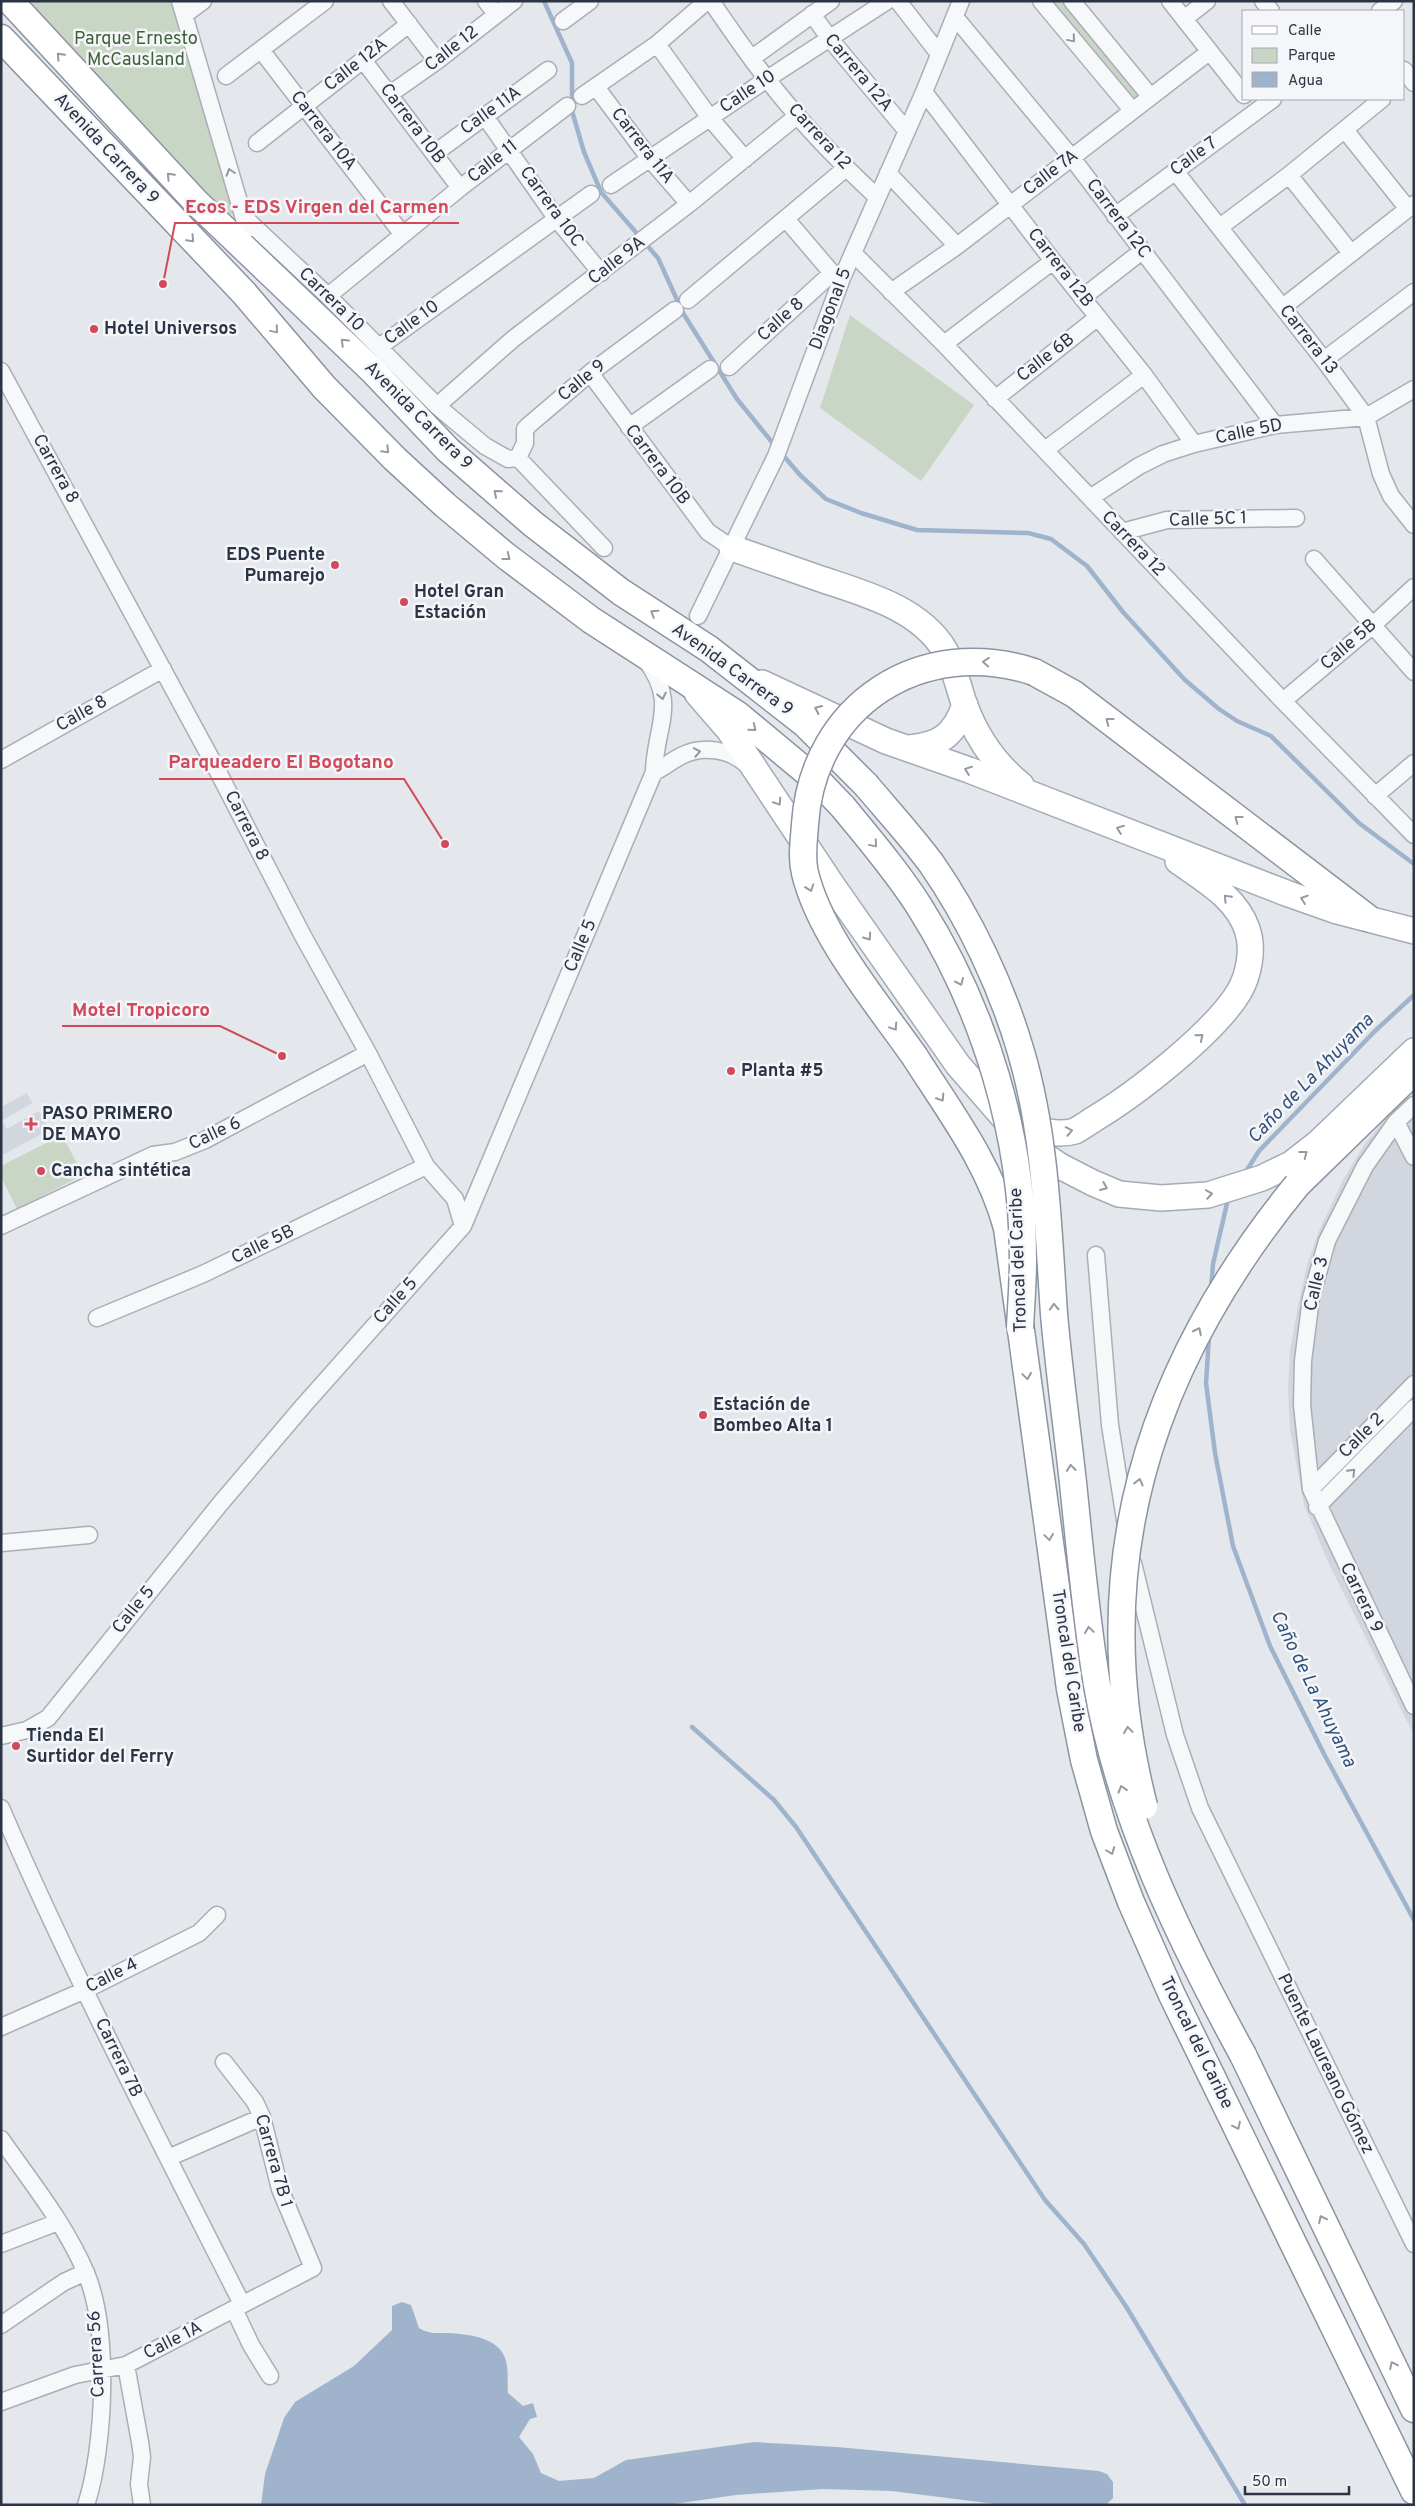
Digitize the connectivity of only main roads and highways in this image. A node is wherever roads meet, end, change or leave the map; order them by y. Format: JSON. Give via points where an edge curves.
{"nodes":[{"id":1,"x":10,"y":1,"type":"edge"},
{"id":2,"x":1,"y":38,"type":"edge"},
{"id":3,"x":732,"y":548,"type":"road end"},
{"id":4,"x":709,"y":649,"type":"junction"},
{"id":5,"x":685,"y":680,"type":"junction"},
{"id":6,"x":965,"y":705,"type":"junction"},
{"id":7,"x":909,"y":748,"type":"junction"},
{"id":8,"x":866,"y":785,"type":"joint"},
{"id":9,"x":1033,"y":795,"type":"junction"},
{"id":10,"x":842,"y":807,"type":"joint"},
{"id":11,"x":1148,"y":840,"type":"junction"},
{"id":12,"x":1368,"y":918,"type":"junction"},
{"id":13,"x":1405,"y":928,"type":"edge"},
{"id":14,"x":1414,"y":1052,"type":"edge"},
{"id":15,"x":1414,"y":1071,"type":"edge"},
{"id":16,"x":1005,"y":1118,"type":"junction"},
{"id":17,"x":1020,"y":1328,"type":"junction"},
{"id":18,"x":1243,"y":2055,"type":"junction"},
{"id":19,"x":1414,"y":2409,"type":"edge"},
{"id":20,"x":1414,"y":2491,"type":"edge"}],
"edges":[{"from":4,"to":1,"type":"highway","name":"Avenida Carrera 9","one_way":true,"via":[[621,592],[526,518],[448,450],[373,371],[163,169]]},
{"from":2,"to":5,"type":"highway","name":"Avenida Carrera 9","one_way":true,"via":[[244,293],[324,387],[395,459],[506,556],[640,653]]},
{"from":3,"to":6,"type":"main road","via":[[884,601],[919,623],[943,648],[957,676]]},
{"from":7,"to":4,"type":"main road","one_way":true,"via":[[886,741],[762,683]]},
{"from":4,"to":8,"type":"highway","name":"Avenida Carrera 9","via":[[805,724]]},
{"from":5,"to":10,"type":"highway","name":"Avenida Carrera 9","one_way":true,"via":[[738,715],[821,784]]},
{"from":5,"to":16,"type":"main road","one_way":true,"via":[[729,730],[832,885],[953,1057]]},
{"from":6,"to":7,"type":"main road","via":[[958,723],[945,737],[928,746]]},
{"from":6,"to":9,"type":"main road","via":[[980,740],[998,763]]},
{"from":9,"to":7,"type":"main road","one_way":true},
{"from":18,"to":8,"type":"highway","name":"Troncal del Caribe","one_way":true,"bridge":true,"via":[[1159,1891],[1132,1823],[1112,1756],[1087,1612],[1055,1318],[1048,1208],[1034,1109],[1021,1053],[979,945],[956,903],[931,863]]},
{"from":11,"to":9,"type":"main road","one_way":true},
{"from":10,"to":17,"type":"highway","name":"Troncal del Caribe","one_way":true,"bridge":true,"via":[[883,854],[923,913],[950,960],[976,1017],[996,1076],[1011,1136],[1020,1198],[1023,1260]]},
{"from":12,"to":11,"type":"main road","one_way":true,"via":[[1286,893]]},
{"from":16,"to":11,"type":"main road","one_way":true,"via":[[1057,1133],[1075,1130],[1111,1109],[1208,1030],[1239,992],[1250,967],[1248,930],[1234,906],[1220,891]]},
{"from":12,"to":13,"type":"main road"},
{"from":12,"to":17,"type":"highway","one_way":true,"bridge":true,"via":[[1074,694],[1034,672],[1000,663],[974,661],[930,666],[897,679],[868,698],[841,725],[822,757],[809,792],[803,850],[809,889],[825,923],[979,1157],[999,1199],[1007,1228]]},
{"from":16,"to":14,"type":"main road","one_way":true,"via":[[1026,1143],[1060,1166],[1119,1194],[1160,1198],[1208,1195],[1262,1178],[1291,1164],[1318,1143]]},
{"from":18,"to":15,"type":"highway","one_way":true,"bridge":true,"via":[[1209,1966],[1171,1884],[1137,1777],[1125,1707],[1121,1648],[1127,1546],[1138,1486],[1157,1423],[1170,1389],[1219,1293],[1257,1236],[1297,1185]]},
{"from":17,"to":20,"type":"highway","name":"Troncal del Caribe","one_way":true,"via":[[1070,1689],[1084,1760],[1104,1832],[1130,1902],[1172,1995]]},
{"from":19,"to":18,"type":"highway","name":"Troncal del Caribe","one_way":true}]}
